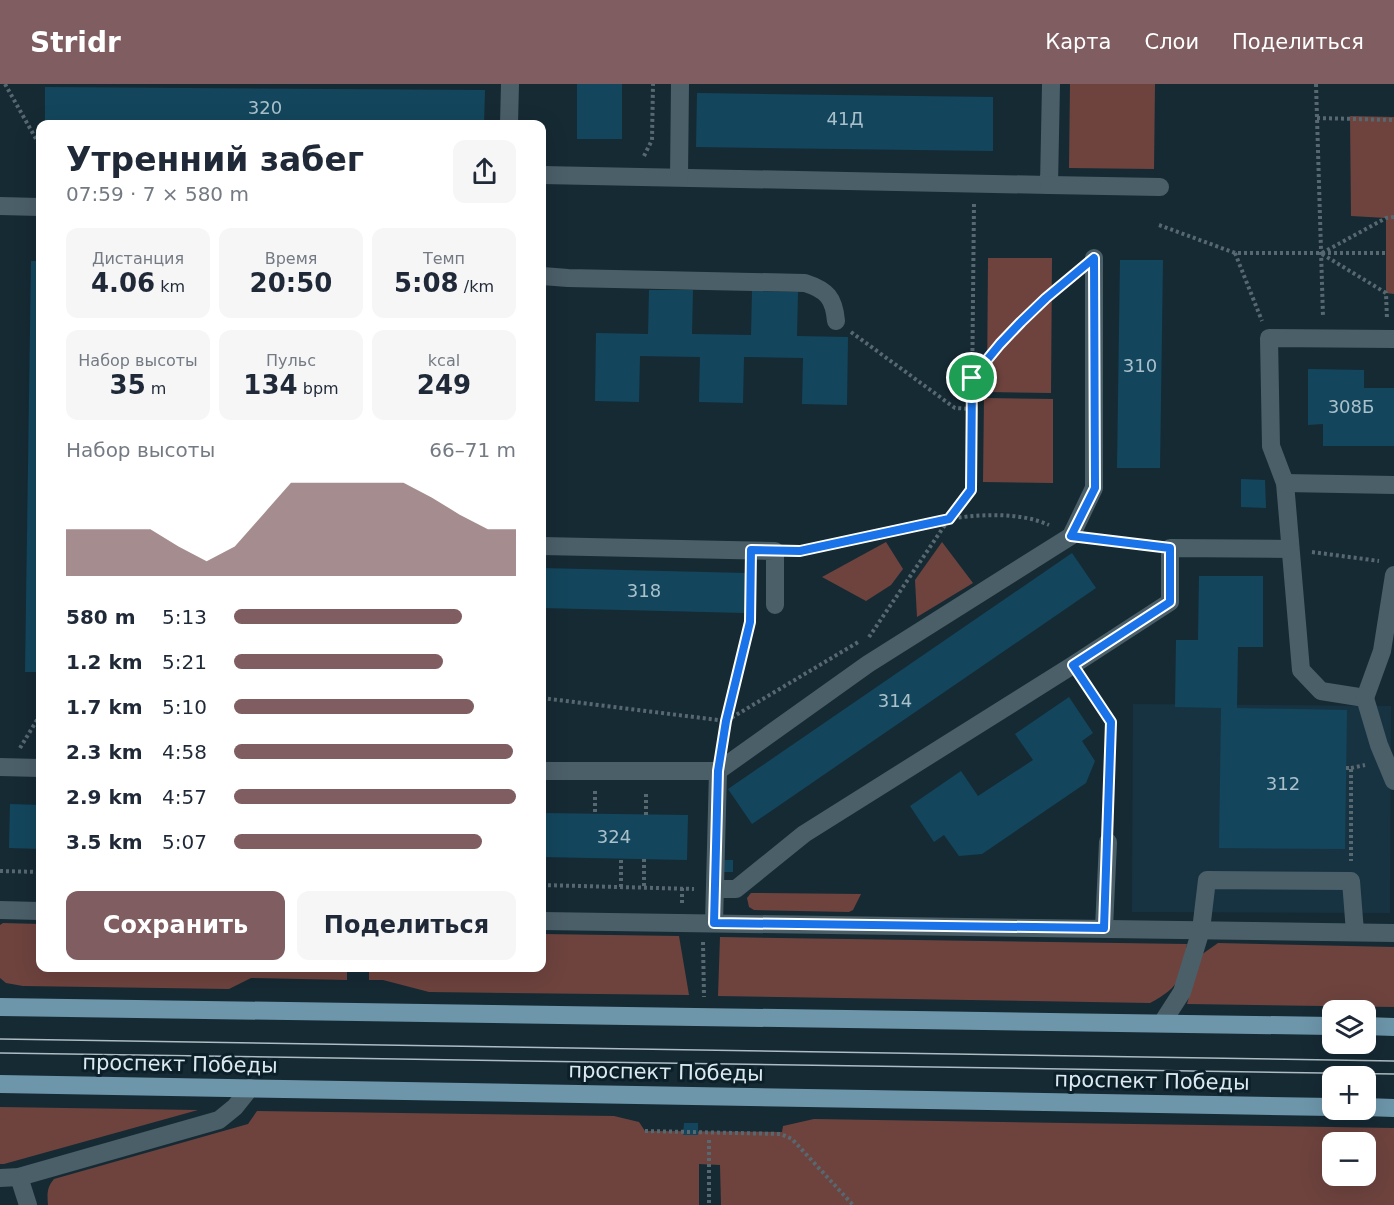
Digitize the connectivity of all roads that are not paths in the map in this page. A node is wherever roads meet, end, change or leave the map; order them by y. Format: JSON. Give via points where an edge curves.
{"nodes":[{"id":1,"x":510,"y":84,"type":"edge"},
{"id":2,"x":680,"y":84,"type":"edge"},
{"id":3,"x":1051,"y":84,"type":"edge"},
{"id":4,"x":509,"y":120,"type":"edge"},
{"id":5,"x":546,"y":175,"type":"edge"},
{"id":6,"x":679,"y":177,"type":"junction"},
{"id":7,"x":1049,"y":185,"type":"junction"},
{"id":8,"x":1160,"y":187,"type":"dead end"},
{"id":9,"x":0,"y":206,"type":"edge"},
{"id":10,"x":36,"y":207,"type":"edge"},
{"id":11,"x":1094,"y":258,"type":"road end"},
{"id":12,"x":546,"y":276,"type":"edge"},
{"id":13,"x":836,"y":321,"type":"road end"},
{"id":14,"x":1394,"y":339,"type":"edge"},
{"id":15,"x":1285,"y":483,"type":"junction"},
{"id":16,"x":1394,"y":485,"type":"edge"},
{"id":17,"x":546,"y":546,"type":"edge"},
{"id":18,"x":1290,"y":549,"type":"junction"},
{"id":19,"x":1389,"y":568,"type":"edge"},
{"id":20,"x":775,"y":605,"type":"dead end"},
{"id":21,"x":1365,"y":698,"type":"junction"},
{"id":22,"x":4,"y":767,"type":"edge"},
{"id":23,"x":36,"y":768,"type":"edge"},
{"id":24,"x":546,"y":771,"type":"edge"},
{"id":25,"x":718,"y":771,"type":"junction"},
{"id":26,"x":1394,"y":781,"type":"edge"},
{"id":27,"x":1108,"y":842,"type":"road end"},
{"id":28,"x":715,"y":889,"type":"junction"},
{"id":29,"x":0,"y":910,"type":"edge"},
{"id":30,"x":36,"y":911,"type":"edge"},
{"id":31,"x":546,"y":921,"type":"edge"},
{"id":32,"x":1104,"y":928,"type":"junction"},
{"id":33,"x":708,"y":930,"type":"junction"},
{"id":34,"x":1201,"y":930,"type":"junction"},
{"id":35,"x":1355,"y":932,"type":"junction"},
{"id":36,"x":1394,"y":933,"type":"edge"},
{"id":37,"x":0,"y":1006,"type":"edge"},
{"id":38,"x":1162,"y":1023,"type":"junction"},
{"id":39,"x":1322,"y":1026,"type":"edge"},
{"id":40,"x":1376,"y":1026,"type":"edge"},
{"id":41,"x":1394,"y":1027,"type":"edge"},
{"id":42,"x":0,"y":1084,"type":"edge"},
{"id":43,"x":250,"y":1088,"type":"junction"},
{"id":44,"x":1322,"y":1107,"type":"edge"},
{"id":45,"x":1376,"y":1107,"type":"edge"},
{"id":46,"x":1394,"y":1108,"type":"edge"},
{"id":47,"x":19,"y":1177,"type":"junction"},
{"id":48,"x":0,"y":1178,"type":"edge"},
{"id":49,"x":28,"y":1205,"type":"edge"}],
"edges":[{"from":1,"to":4,"type":"street"},
{"from":2,"to":6,"type":"street"},
{"from":3,"to":7,"type":"street"},
{"from":5,"to":6,"type":"street"},
{"from":6,"to":7,"type":"street"},
{"from":7,"to":8,"type":"street"},
{"from":9,"to":10,"type":"street"},
{"from":11,"to":25,"type":"street","via":[[1095,488],[1071,536],[868,664]]},
{"from":12,"to":13,"type":"street","via":[[805,282],[819,287],[829,297]]},
{"from":14,"to":15,"type":"street","via":[[1269,338],[1272,446]]},
{"from":15,"to":16,"type":"street"},
{"from":15,"to":18,"type":"street"},
{"from":17,"to":20,"type":"street","via":[[776,551]]},
{"from":18,"to":21,"type":"street","via":[[1301,670],[1321,691]]},
{"from":18,"to":28,"type":"street","via":[[1170,548],[1170,602],[804,834],[736,889]]},
{"from":19,"to":21,"type":"street","via":[[1382,651]]},
{"from":21,"to":26,"type":"street"},
{"from":22,"to":23,"type":"street"},
{"from":24,"to":25,"type":"street"},
{"from":25,"to":28,"type":"street"},
{"from":27,"to":32,"type":"street"},
{"from":28,"to":33,"type":"street"},
{"from":29,"to":30,"type":"street"},
{"from":31,"to":33,"type":"street"},
{"from":32,"to":33,"type":"street"},
{"from":32,"to":34,"type":"street"},
{"from":34,"to":35,"type":"street"},
{"from":34,"to":35,"type":"street","via":[[1207,880],[1351,881]]},
{"from":34,"to":38,"type":"street","via":[[1182,992]]},
{"from":35,"to":36,"type":"street"},
{"from":37,"to":38,"type":"main road"},
{"from":38,"to":39,"type":"main road"},
{"from":40,"to":41,"type":"main road"},
{"from":42,"to":43,"type":"main road","name":"проспект Победы"},
{"from":43,"to":44,"type":"main road","name":"проспект Победы"},
{"from":43,"to":47,"type":"street","via":[[219,1120]]},
{"from":45,"to":46,"type":"main road"},
{"from":47,"to":48,"type":"street"},
{"from":47,"to":49,"type":"street"}]}
